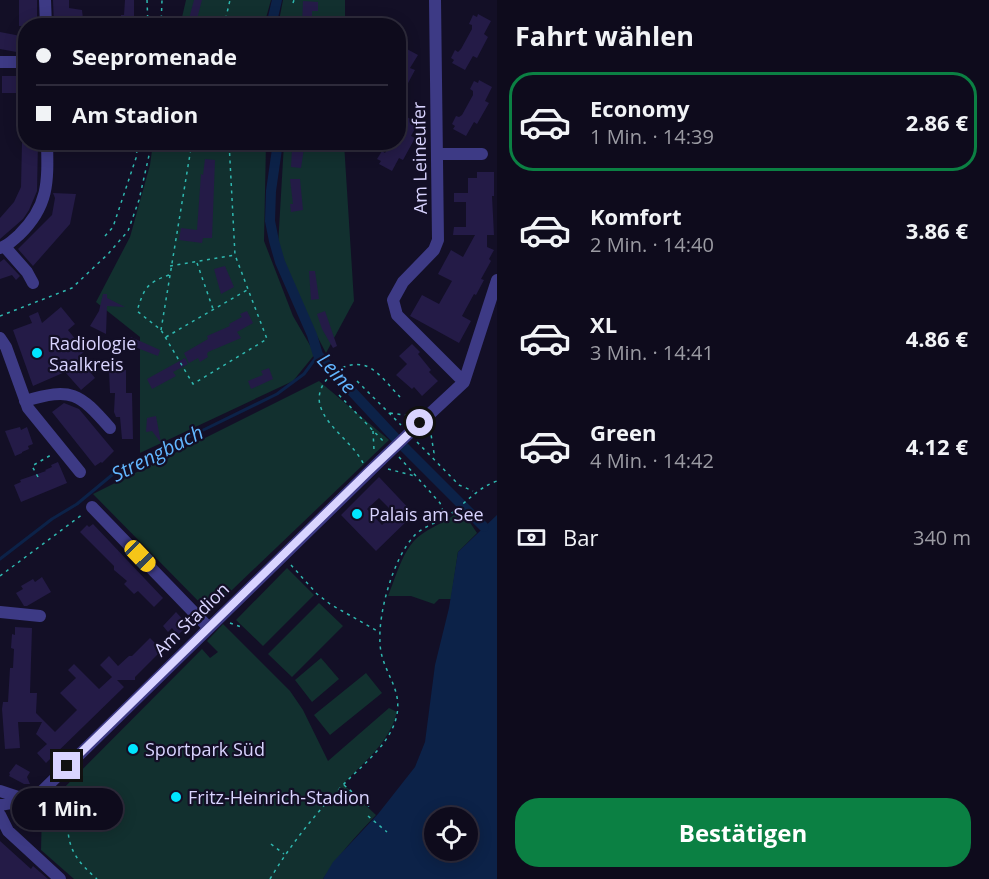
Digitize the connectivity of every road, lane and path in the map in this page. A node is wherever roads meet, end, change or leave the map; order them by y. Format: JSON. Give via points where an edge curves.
{"nodes":[{"id":1,"x":45,"y":0,"type":"edge"},
{"id":2,"x":147,"y":0,"type":"edge"},
{"id":3,"x":162,"y":0,"type":"edge"},
{"id":4,"x":230,"y":0,"type":"edge"},
{"id":5,"x":435,"y":0,"type":"edge"},
{"id":6,"x":46,"y":18,"type":"edge"},
{"id":7,"x":148,"y":18,"type":"edge"},
{"id":8,"x":161,"y":18,"type":"edge"},
{"id":9,"x":226,"y":18,"type":"edge"},
{"id":10,"x":0,"y":62,"type":"edge"},
{"id":11,"x":18,"y":62,"type":"edge"},
{"id":12,"x":47,"y":150,"type":"edge"},
{"id":13,"x":137,"y":150,"type":"edge"},
{"id":14,"x":150,"y":150,"type":"edge"},
{"id":15,"x":191,"y":150,"type":"edge"},
{"id":16,"x":229,"y":150,"type":"edge"},
{"id":17,"x":437,"y":154,"type":"junction"},
{"id":18,"x":482,"y":154,"type":"dead end"},
{"id":19,"x":105,"y":236,"type":"dead end"},
{"id":20,"x":3,"y":247,"type":"edge"},
{"id":21,"x":235,"y":255,"type":"junction"},
{"id":22,"x":197,"y":262,"type":"junction"},
{"id":23,"x":170,"y":266,"type":"junction"},
{"id":24,"x":169,"y":275,"type":"junction"},
{"id":25,"x":497,"y":280,"type":"edge"},
{"id":26,"x":33,"y":283,"type":"dead end"},
{"id":27,"x":248,"y":289,"type":"junction"},
{"id":28,"x":213,"y":309,"type":"junction"},
{"id":29,"x":0,"y":316,"type":"edge"},
{"id":30,"x":160,"y":330,"type":"junction"},
{"id":31,"x":0,"y":338,"type":"edge"},
{"id":32,"x":165,"y":338,"type":"junction"},
{"id":33,"x":464,"y":382,"type":"junction"},
{"id":34,"x":400,"y":397,"type":"dead end"},
{"id":35,"x":25,"y":401,"type":"junction"},
{"id":36,"x":110,"y":429,"type":"dead end"},
{"id":37,"x":62,"y":449,"type":"junction"},
{"id":38,"x":80,"y":472,"type":"dead end"},
{"id":39,"x":368,"y":472,"type":"junction"},
{"id":40,"x":38,"y":477,"type":"dead end"},
{"id":41,"x":497,"y":481,"type":"edge"},
{"id":42,"x":92,"y":507,"type":"joint"},
{"id":43,"x":282,"y":556,"type":"junction"},
{"id":44,"x":0,"y":576,"type":"edge"},
{"id":45,"x":0,"y":612,"type":"edge"},
{"id":46,"x":220,"y":615,"type":"junction"},
{"id":47,"x":40,"y":616,"type":"dead end"},
{"id":48,"x":208,"y":627,"type":"junction"},
{"id":49,"x":244,"y":628,"type":"dead end"},
{"id":50,"x":380,"y":632,"type":"junction"},
{"id":51,"x":343,"y":784,"type":"junction"},
{"id":52,"x":0,"y":791,"type":"edge"},
{"id":53,"x":26,"y":804,"type":"junction"},
{"id":54,"x":0,"y":805,"type":"edge"},
{"id":55,"x":372,"y":809,"type":"dead end"},
{"id":56,"x":0,"y":815,"type":"edge"},
{"id":57,"x":368,"y":816,"type":"dead end"},
{"id":58,"x":27,"y":824,"type":"dead end"},
{"id":59,"x":68,"y":827,"type":"dead end"},
{"id":60,"x":4,"y":829,"type":"edge"},
{"id":61,"x":387,"y":832,"type":"dead end"},
{"id":62,"x":271,"y":844,"type":"dead end"},
{"id":63,"x":285,"y":855,"type":"junction"},
{"id":64,"x":60,"y":879,"type":"edge"},
{"id":65,"x":97,"y":879,"type":"edge"},
{"id":66,"x":270,"y":879,"type":"edge"}],
"edges":[{"from":1,"to":6,"type":"street"},
{"from":2,"to":7,"type":"path"},
{"from":3,"to":8,"type":"path"},
{"from":4,"to":9,"type":"path"},
{"from":5,"to":17,"type":"street","name":"Am Leineufer"},
{"from":10,"to":11,"type":"street"},
{"from":12,"to":20,"type":"street","via":[[48,180],[40,210]]},
{"from":13,"to":19,"type":"path","via":[[113,227]]},
{"from":14,"to":29,"type":"path","via":[[128,231],[108,254],[72,288]]},
{"from":15,"to":23,"type":"path"},
{"from":16,"to":21,"type":"path"},
{"from":17,"to":18,"type":"street"},
{"from":17,"to":33,"type":"street","name":"Am Leineufer","via":[[438,240],[393,300],[397,315]]},
{"from":20,"to":26,"type":"street"},
{"from":21,"to":22,"type":"path"},
{"from":21,"to":27,"type":"path"},
{"from":22,"to":23,"type":"path"},
{"from":22,"to":28,"type":"path"},
{"from":23,"to":24,"type":"path"},
{"from":24,"to":30,"type":"path"},
{"from":24,"to":30,"type":"path","via":[[144,290],[137,311]]},
{"from":25,"to":33,"type":"street"},
{"from":27,"to":28,"type":"path"},
{"from":27,"to":32,"type":"path","via":[[267,339],[193,384]]},
{"from":28,"to":32,"type":"path"},
{"from":30,"to":32,"type":"path"},
{"from":31,"to":35,"type":"street"},
{"from":33,"to":39,"type":"street","name":"Am Stadion","bridge":true},
{"from":34,"to":39,"type":"path","via":[[371,368],[350,364],[325,381],[320,391],[320,407]]},
{"from":35,"to":36,"type":"street","via":[[51,393],[77,397],[91,406]]},
{"from":35,"to":37,"type":"street"},
{"from":37,"to":38,"type":"street"},
{"from":37,"to":40,"type":"path","via":[[32,466]]},
{"from":39,"to":43,"type":"street","name":"Am Stadion"},
{"from":41,"to":50,"type":"path","via":[[415,535],[385,594]]},
{"from":42,"to":44,"type":"path"},
{"from":42,"to":48,"type":"street"},
{"from":43,"to":46,"type":"street","name":"Am Stadion"},
{"from":43,"to":50,"type":"path","via":[[317,594]]},
{"from":45,"to":47,"type":"street"},
{"from":46,"to":48,"type":"street","name":"Am Stadion"},
{"from":46,"to":49,"type":"path"},
{"from":48,"to":53,"type":"street","name":"Am Stadion"},
{"from":50,"to":51,"type":"path","via":[[382,655],[397,692],[394,723],[384,741]]},
{"from":51,"to":55,"type":"path"},
{"from":51,"to":63,"type":"path"},
{"from":52,"to":53,"type":"street"},
{"from":53,"to":54,"type":"street","name":"Am Stadion"},
{"from":53,"to":58,"type":"path"},
{"from":56,"to":60,"type":"street"},
{"from":57,"to":61,"type":"path"},
{"from":59,"to":65,"type":"path","via":[[68,842],[75,855]]},
{"from":60,"to":64,"type":"street"},
{"from":62,"to":63,"type":"path"},
{"from":63,"to":66,"type":"path"}]}
